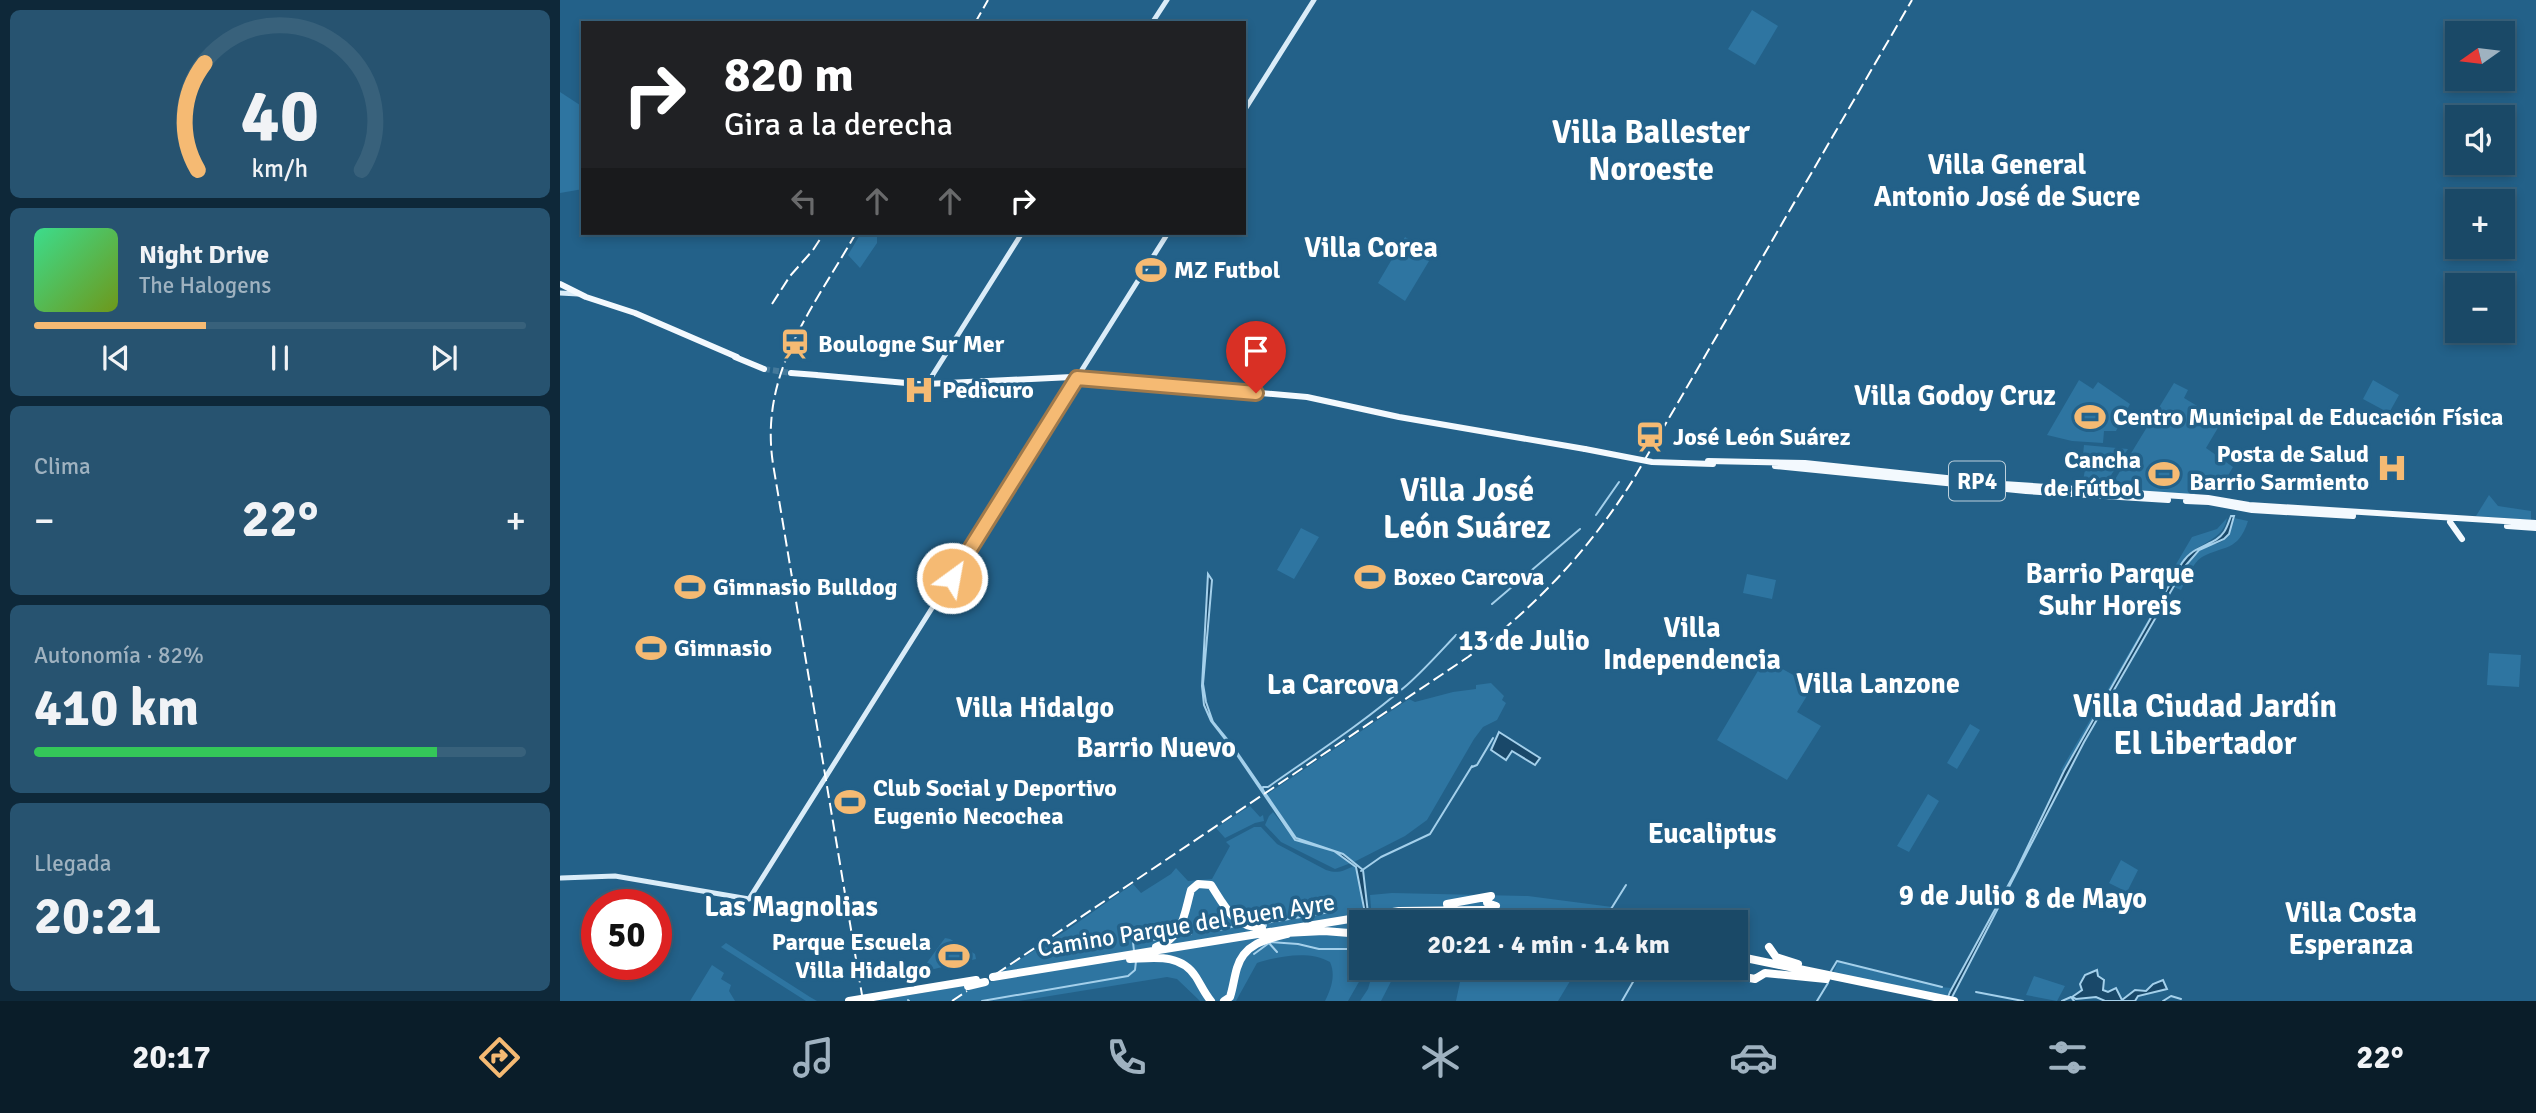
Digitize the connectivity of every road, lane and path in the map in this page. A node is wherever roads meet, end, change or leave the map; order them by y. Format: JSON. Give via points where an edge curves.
{"nodes":[{"id":1,"x":1167,"y":0,"type":"edge"},
{"id":2,"x":1312,"y":0,"type":"edge"},
{"id":3,"x":1153,"y":21,"type":"edge"},
{"id":4,"x":1246,"y":106,"type":"edge"},
{"id":5,"x":1021,"y":235,"type":"edge"},
{"id":6,"x":1166,"y":235,"type":"edge"},
{"id":7,"x":568,"y":292,"type":"edge"},
{"id":8,"x":590,"y":297,"type":"junction"},
{"id":9,"x":764,"y":369,"type":"tunnel mouth"},
{"id":10,"x":791,"y":373,"type":"tunnel mouth"},
{"id":11,"x":1076,"y":378,"type":"junction"},
{"id":12,"x":927,"y":384,"type":"junction"},
{"id":13,"x":1713,"y":463,"type":"junction"},
{"id":14,"x":1747,"y":464,"type":"junction"},
{"id":15,"x":1757,"y":468,"type":"dead end"},
{"id":16,"x":2450,"y":522,"type":"junction"},
{"id":17,"x":2536,"y":526,"type":"edge"},
{"id":18,"x":2462,"y":539,"type":"dead end"},
{"id":19,"x":561,"y":878,"type":"edge"},
{"id":20,"x":1405,"y":910,"type":"edge"},
{"id":21,"x":1525,"y":910,"type":"edge"},
{"id":22,"x":1349,"y":919,"type":"edge"},
{"id":23,"x":1292,"y":930,"type":"junction"},
{"id":24,"x":1349,"y":933,"type":"edge"},
{"id":25,"x":1772,"y":949,"type":"dead end"},
{"id":26,"x":1130,"y":957,"type":"junction"},
{"id":27,"x":1748,"y":960,"type":"edge"},
{"id":28,"x":1828,"y":977,"type":"junction"},
{"id":29,"x":1748,"y":978,"type":"edge"},
{"id":30,"x":985,"y":980,"type":"junction"},
{"id":31,"x":1951,"y":1000,"type":"edge"},
{"id":32,"x":849,"y":1001,"type":"edge"},
{"id":33,"x":874,"y":1001,"type":"edge"},
{"id":34,"x":1211,"y":1001,"type":"edge"},
{"id":35,"x":1224,"y":1001,"type":"edge"},
{"id":36,"x":1935,"y":1001,"type":"edge"}],
"edges":[{"from":1,"to":3,"type":"main road"},
{"from":2,"to":4,"type":"main road"},
{"from":5,"to":12,"type":"main road"},
{"from":6,"to":11,"type":"main road"},
{"from":7,"to":8,"type":"main road"},
{"from":7,"to":8,"type":"main road"},
{"from":8,"to":9,"type":"main road"},
{"from":10,"to":12,"type":"main road","number":"RP4"},
{"from":11,"to":12,"type":"main road","number":"RP4"},
{"from":11,"to":13,"type":"main road","number":"RP4","bridge":true,"via":[[1309,397],[1652,462]]},
{"from":11,"to":19,"type":"main road","via":[[749,899],[618,877]]},
{"from":13,"to":14,"type":"main road","number":"RP4"},
{"from":13,"to":17,"type":"main road","number":"RP4","via":[[1805,463],[2003,484]]},
{"from":14,"to":15,"type":"main road"},
{"from":14,"to":16,"type":"main road","number":"RP4","via":[[2026,491],[2210,502],[2252,510]]},
{"from":16,"to":17,"type":"main road","number":"RP4"},
{"from":16,"to":18,"type":"main road"},
{"from":20,"to":21,"type":"highway","via":[[1491,896],[1490,905]]},
{"from":22,"to":23,"type":"highway","name":"Camino Parque del Buen Ayre"},
{"from":23,"to":24,"type":"highway","name":"Camino Parque del Buen Ayre"},
{"from":23,"to":26,"type":"highway","name":"Camino Parque del Buen Ayre"},
{"from":23,"to":26,"type":"highway","via":[[1245,925],[1227,912],[1210,884],[1201,884],[1191,890],[1175,936]]},
{"from":23,"to":35,"type":"highway","via":[[1245,952],[1231,994]]},
{"from":25,"to":28,"type":"highway","via":[[1777,957]]},
{"from":26,"to":30,"type":"highway","name":"Camino Parque del Buen Ayre"},
{"from":26,"to":34,"type":"highway","via":[[1165,958],[1182,964],[1193,972]]},
{"from":27,"to":28,"type":"highway"},
{"from":28,"to":29,"type":"highway","via":[[1767,973]]},
{"from":28,"to":31,"type":"highway"},
{"from":28,"to":36,"type":"highway"},
{"from":30,"to":32,"type":"highway","name":"Camino Parque del Buen Ayre"},
{"from":30,"to":33,"type":"highway","name":"Camino Parque del Buen Ayre","bridge":true}]}
